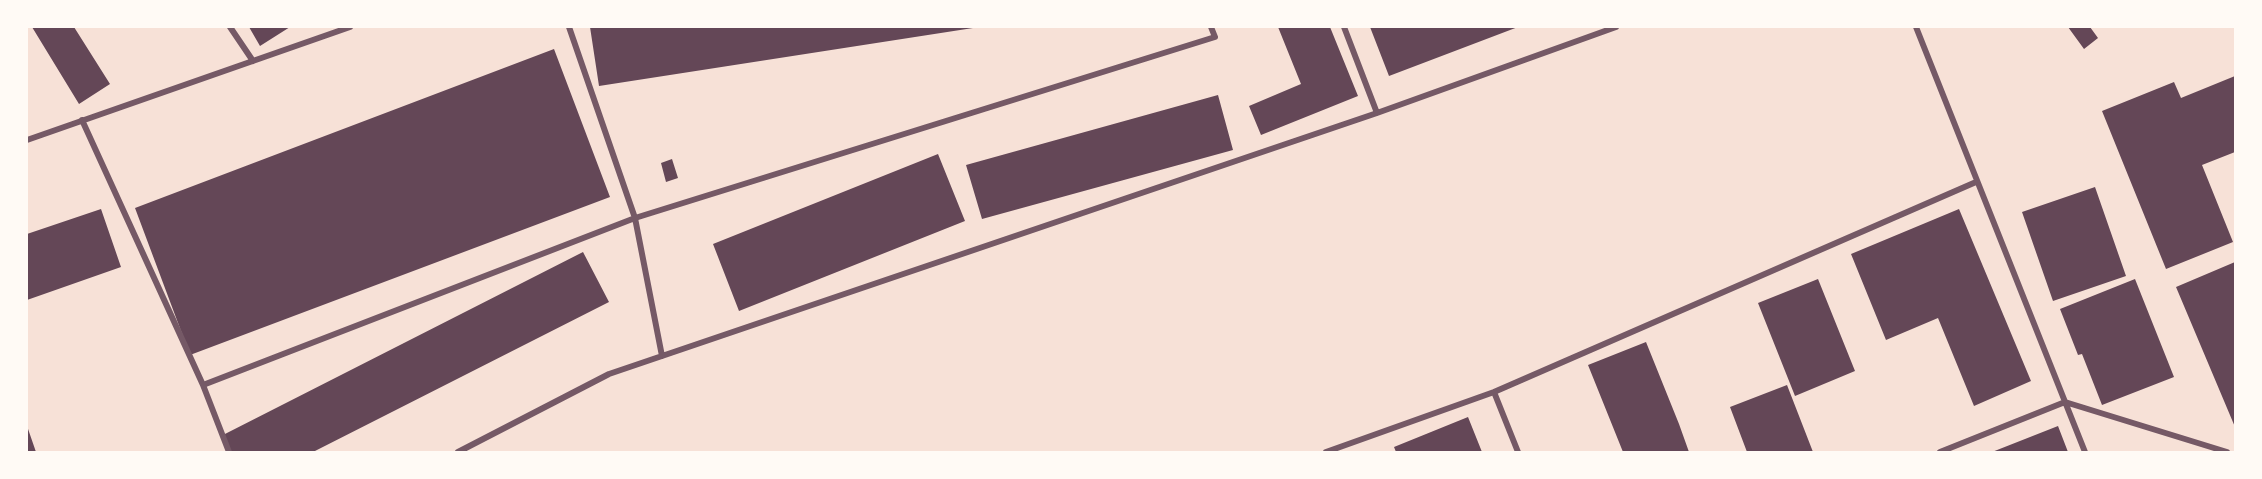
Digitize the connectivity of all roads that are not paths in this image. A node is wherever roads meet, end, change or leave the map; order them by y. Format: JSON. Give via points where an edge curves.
{"nodes":[{"id":1,"x":230,"y":27,"type":"edge"},
{"id":2,"x":351,"y":27,"type":"edge"},
{"id":3,"x":569,"y":27,"type":"edge"},
{"id":4,"x":1211,"y":27,"type":"edge"},
{"id":5,"x":1344,"y":27,"type":"edge"},
{"id":6,"x":1616,"y":27,"type":"edge"},
{"id":7,"x":1916,"y":27,"type":"edge"},
{"id":8,"x":253,"y":61,"type":"junction"},
{"id":9,"x":1377,"y":113,"type":"junction"},
{"id":10,"x":82,"y":120,"type":"junction"},
{"id":11,"x":27,"y":140,"type":"edge"},
{"id":12,"x":1976,"y":182,"type":"junction"},
{"id":13,"x":636,"y":218,"type":"junction"},
{"id":14,"x":663,"y":356,"type":"junction"},
{"id":15,"x":203,"y":385,"type":"junction"},
{"id":16,"x":1494,"y":392,"type":"junction"},
{"id":17,"x":2065,"y":402,"type":"junction"},
{"id":18,"x":229,"y":452,"type":"edge"},
{"id":19,"x":458,"y":452,"type":"edge"},
{"id":20,"x":1326,"y":452,"type":"edge"},
{"id":21,"x":1518,"y":452,"type":"edge"},
{"id":22,"x":1940,"y":452,"type":"edge"},
{"id":23,"x":2085,"y":452,"type":"edge"},
{"id":24,"x":2227,"y":452,"type":"edge"}],
"edges":[{"from":1,"to":8,"type":"street"},
{"from":2,"to":8,"type":"street"},
{"from":3,"to":13,"type":"street"},
{"from":4,"to":13,"type":"street","via":[[1215,37]]},
{"from":5,"to":9,"type":"street"},
{"from":6,"to":9,"type":"street"},
{"from":7,"to":12,"type":"street"},
{"from":8,"to":10,"type":"street"},
{"from":9,"to":14,"type":"street"},
{"from":10,"to":11,"type":"street"},
{"from":10,"to":15,"type":"street"},
{"from":12,"to":16,"type":"street"},
{"from":12,"to":17,"type":"street"},
{"from":13,"to":14,"type":"street"},
{"from":13,"to":15,"type":"street"},
{"from":14,"to":19,"type":"street","via":[[609,374]]},
{"from":15,"to":18,"type":"street"},
{"from":16,"to":20,"type":"street"},
{"from":16,"to":21,"type":"street"},
{"from":17,"to":22,"type":"street"},
{"from":17,"to":23,"type":"street"},
{"from":17,"to":24,"type":"street"}]}
